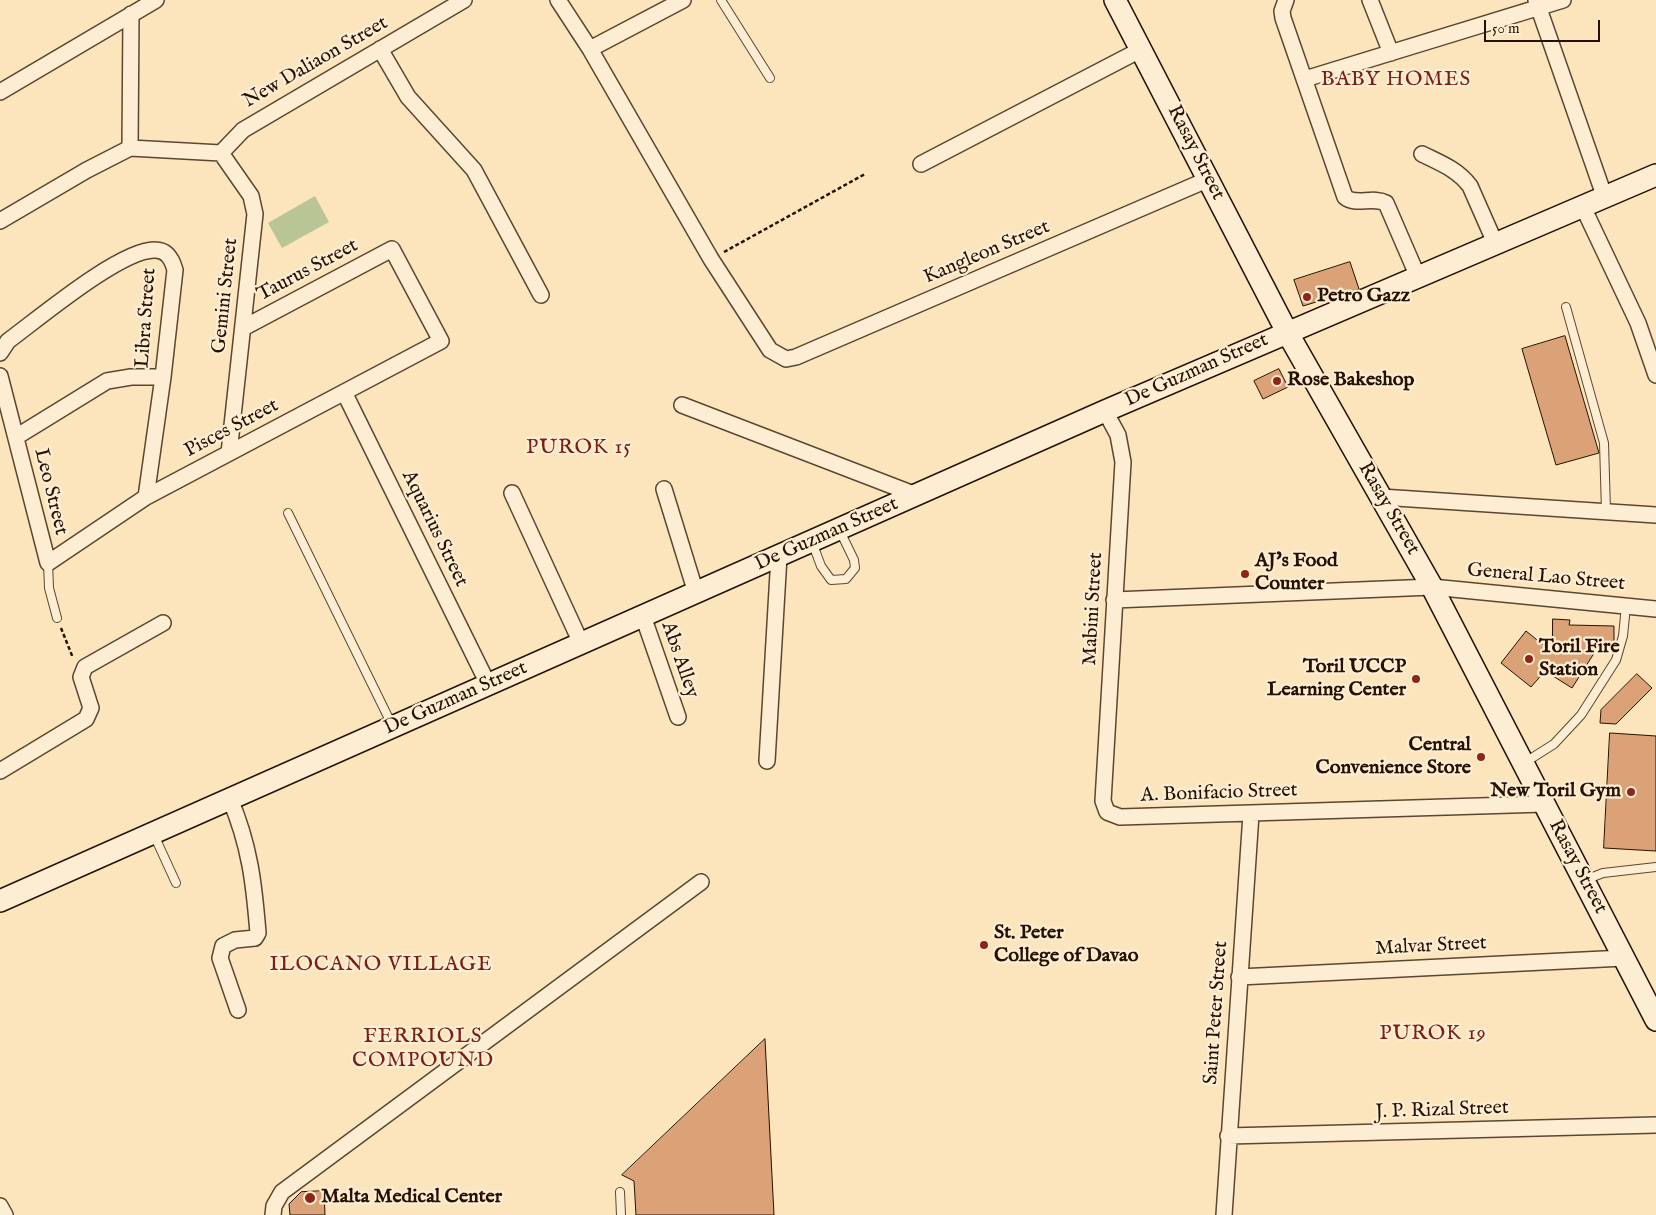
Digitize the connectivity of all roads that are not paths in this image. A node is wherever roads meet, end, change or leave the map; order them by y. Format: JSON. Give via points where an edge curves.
{"nodes":[{"id":1,"x":156,"y":0,"type":"edge"},
{"id":2,"x":464,"y":0,"type":"edge"},
{"id":3,"x":558,"y":0,"type":"edge"},
{"id":4,"x":683,"y":0,"type":"edge"},
{"id":5,"x":721,"y":0,"type":"edge"},
{"id":6,"x":1115,"y":0,"type":"edge"},
{"id":7,"x":1286,"y":0,"type":"edge"},
{"id":8,"x":1370,"y":0,"type":"edge"},
{"id":9,"x":1562,"y":0,"type":"edge"},
{"id":10,"x":1538,"y":4,"type":"edge"},
{"id":11,"x":131,"y":14,"type":"junction"},
{"id":12,"x":380,"y":49,"type":"junction"},
{"id":13,"x":590,"y":49,"type":"junction"},
{"id":14,"x":1142,"y":49,"type":"junction"},
{"id":15,"x":1391,"y":53,"type":"junction"},
{"id":16,"x":770,"y":78,"type":"dead end"},
{"id":17,"x":1305,"y":79,"type":"junction"},
{"id":18,"x":0,"y":92,"type":"edge"},
{"id":19,"x":130,"y":148,"type":"junction"},
{"id":20,"x":221,"y":153,"type":"junction"},
{"id":21,"x":1422,"y":154,"type":"dead end"},
{"id":22,"x":921,"y":164,"type":"dead end"},
{"id":23,"x":1656,"y":175,"type":"edge"},
{"id":24,"x":1208,"y":179,"type":"junction"},
{"id":25,"x":1605,"y":198,"type":"junction"},
{"id":26,"x":1583,"y":207,"type":"junction"},
{"id":27,"x":0,"y":221,"type":"edge"},
{"id":28,"x":1496,"y":245,"type":"junction"},
{"id":29,"x":1418,"y":277,"type":"junction"},
{"id":30,"x":541,"y":295,"type":"dead end"},
{"id":31,"x":1566,"y":307,"type":"dead end"},
{"id":32,"x":242,"y":328,"type":"junction"},
{"id":33,"x":1287,"y":332,"type":"junction"},
{"id":34,"x":441,"y":341,"type":"joint"},
{"id":35,"x":0,"y":353,"type":"edge"},
{"id":36,"x":1656,"y":375,"type":"edge"},
{"id":37,"x":0,"y":376,"type":"edge"},
{"id":38,"x":163,"y":377,"type":"junction"},
{"id":39,"x":344,"y":392,"type":"junction"},
{"id":40,"x":682,"y":405,"type":"dead end"},
{"id":41,"x":1105,"y":411,"type":"junction"},
{"id":42,"x":16,"y":437,"type":"junction"},
{"id":43,"x":229,"y":453,"type":"junction"},
{"id":44,"x":664,"y":489,"type":"dead end"},
{"id":45,"x":512,"y":493,"type":"dead end"},
{"id":46,"x":916,"y":495,"type":"junction"},
{"id":47,"x":146,"y":497,"type":"junction"},
{"id":48,"x":1381,"y":497,"type":"junction"},
{"id":49,"x":1606,"y":511,"type":"junction"},
{"id":50,"x":288,"y":513,"type":"dead end"},
{"id":51,"x":1656,"y":515,"type":"edge"},
{"id":52,"x":839,"y":529,"type":"junction"},
{"id":53,"x":812,"y":541,"type":"junction"},
{"id":54,"x":779,"y":556,"type":"junction"},
{"id":55,"x":48,"y":563,"type":"junction"},
{"id":56,"x":1432,"y":588,"type":"junction"},
{"id":57,"x":696,"y":592,"type":"junction"},
{"id":58,"x":1114,"y":600,"type":"junction"},
{"id":59,"x":1626,"y":606,"type":"junction"},
{"id":60,"x":1656,"y":609,"type":"edge"},
{"id":61,"x":643,"y":616,"type":"junction"},
{"id":62,"x":57,"y":618,"type":"road end"},
{"id":63,"x":163,"y":623,"type":"dead end"},
{"id":64,"x":581,"y":643,"type":"junction"},
{"id":65,"x":488,"y":684,"type":"junction"},
{"id":66,"x":678,"y":716,"type":"dead end"},
{"id":67,"x":393,"y":727,"type":"junction"},
{"id":68,"x":767,"y":761,"type":"dead end"},
{"id":69,"x":1523,"y":764,"type":"junction"},
{"id":70,"x":0,"y":770,"type":"edge"},
{"id":71,"x":230,"y":799,"type":"junction"},
{"id":72,"x":1544,"y":804,"type":"junction"},
{"id":73,"x":1107,"y":812,"type":"joint"},
{"id":74,"x":1251,"y":814,"type":"junction"},
{"id":75,"x":153,"y":833,"type":"junction"},
{"id":76,"x":1656,"y":867,"type":"edge"},
{"id":77,"x":1584,"y":880,"type":"junction"},
{"id":78,"x":701,"y":882,"type":"dead end"},
{"id":79,"x":176,"y":883,"type":"dead end"},
{"id":80,"x":0,"y":901,"type":"edge"},
{"id":81,"x":1624,"y":958,"type":"junction"},
{"id":82,"x":1239,"y":977,"type":"junction"},
{"id":83,"x":238,"y":1010,"type":"dead end"},
{"id":84,"x":1656,"y":1020,"type":"edge"},
{"id":85,"x":1656,"y":1125,"type":"edge"},
{"id":86,"x":1228,"y":1136,"type":"junction"},
{"id":87,"x":620,"y":1192,"type":"dead end"},
{"id":88,"x":0,"y":1206,"type":"edge"},
{"id":89,"x":5,"y":1215,"type":"edge"},
{"id":90,"x":273,"y":1215,"type":"edge"},
{"id":91,"x":621,"y":1215,"type":"edge"},
{"id":92,"x":1224,"y":1215,"type":"edge"}],
"edges":[{"from":1,"to":11,"type":"street"},
{"from":2,"to":12,"type":"street","name":"New Daliaon Street"},
{"from":3,"to":13,"type":"street"},
{"from":4,"to":13,"type":"street"},
{"from":5,"to":16,"type":"lane"},
{"from":6,"to":14,"type":"street","name":"Rasay Street"},
{"from":7,"to":17,"type":"street","via":[[1283,18]]},
{"from":8,"to":15,"type":"street"},
{"from":9,"to":10,"type":"street"},
{"from":10,"to":15,"type":"street"},
{"from":10,"to":25,"type":"street"},
{"from":11,"to":18,"type":"street"},
{"from":11,"to":19,"type":"street"},
{"from":12,"to":20,"type":"street","name":"New Daliaon Street","via":[[243,130]]},
{"from":12,"to":30,"type":"street","via":[[408,97],[474,170]]},
{"from":13,"to":24,"type":"street","name":"Kangleon Street","via":[[712,259],[770,350],[780,358],[796,357]]},
{"from":14,"to":22,"type":"street"},
{"from":14,"to":24,"type":"street","name":"Rasay Street"},
{"from":15,"to":17,"type":"street"},
{"from":17,"to":29,"type":"street","via":[[1345,197],[1352,201],[1372,199],[1386,203]]},
{"from":19,"to":20,"type":"street"},
{"from":19,"to":27,"type":"street"},
{"from":20,"to":32,"type":"street","name":"Gemini Street","via":[[245,186],[254,205]]},
{"from":21,"to":28,"type":"street","via":[[1464,178]]},
{"from":23,"to":25,"type":"street","name":"De Guzman Street"},
{"from":24,"to":33,"type":"street","name":"Rasay Street"},
{"from":25,"to":26,"type":"street","name":"De Guzman Street"},
{"from":26,"to":28,"type":"street","name":"De Guzman Street"},
{"from":26,"to":36,"type":"street","via":[[1638,323]]},
{"from":28,"to":29,"type":"street","name":"De Guzman Street"},
{"from":29,"to":33,"type":"street","name":"De Guzman Street"},
{"from":31,"to":49,"type":"lane","via":[[1604,443]]},
{"from":32,"to":34,"type":"street","name":"Taurus Street","via":[[392,249]]},
{"from":32,"to":43,"type":"street","name":"Gemini Street"},
{"from":33,"to":41,"type":"street","name":"De Guzman Street"},
{"from":33,"to":48,"type":"street","name":"Rasay Street"},
{"from":34,"to":39,"type":"street","name":"Pisces Street"},
{"from":35,"to":38,"type":"street","name":"Libra Street","via":[[8,341],[115,264],[157,249],[172,260],[174,270]]},
{"from":37,"to":42,"type":"street","name":"Leo Street"},
{"from":38,"to":42,"type":"street","via":[[107,381]]},
{"from":38,"to":47,"type":"street","name":"Libra Street"},
{"from":39,"to":43,"type":"street","name":"Pisces Street"},
{"from":39,"to":65,"type":"street","name":"Aquarius Street"},
{"from":40,"to":46,"type":"street"},
{"from":41,"to":46,"type":"street","name":"De Guzman Street"},
{"from":41,"to":58,"type":"street","name":"Mabini Street","via":[[1118,435],[1123,462]]},
{"from":42,"to":55,"type":"street","name":"Leo Street"},
{"from":43,"to":47,"type":"street","name":"Pisces Street"},
{"from":44,"to":57,"type":"street"},
{"from":45,"to":64,"type":"street"},
{"from":46,"to":52,"type":"street","name":"De Guzman Street"},
{"from":47,"to":55,"type":"street","name":"Pisces Street"},
{"from":48,"to":49,"type":"street"},
{"from":48,"to":56,"type":"street","name":"Rasay Street"},
{"from":49,"to":51,"type":"street"},
{"from":50,"to":67,"type":"lane"},
{"from":52,"to":53,"type":"street","name":"De Guzman Street"},
{"from":52,"to":53,"type":"lane","via":[[854,560],[855,568],[846,579],[831,580],[826,576]]},
{"from":53,"to":54,"type":"street","name":"De Guzman Street"},
{"from":54,"to":57,"type":"street","name":"De Guzman Street"},
{"from":54,"to":68,"type":"street"},
{"from":55,"to":62,"type":"lane","name":"Leo Street","via":[[49,588]]},
{"from":56,"to":58,"type":"street","name":"General Lao Street"},
{"from":56,"to":59,"type":"street","name":"General Lao Street"},
{"from":56,"to":69,"type":"street","name":"Rasay Street"},
{"from":57,"to":61,"type":"street","name":"De Guzman Street"},
{"from":58,"to":73,"type":"street","name":"Mabini Street","via":[[1103,801]]},
{"from":59,"to":60,"type":"street","name":"General Lao Street"},
{"from":59,"to":69,"type":"lane","via":[[1624,636],[1616,660],[1581,715],[1554,744]]},
{"from":61,"to":64,"type":"street","name":"De Guzman Street"},
{"from":61,"to":66,"type":"street","name":"Abs Alley"},
{"from":63,"to":70,"type":"street","via":[[90,663],[82,672],[91,708],[86,719]]},
{"from":64,"to":65,"type":"street","name":"De Guzman Street"},
{"from":65,"to":67,"type":"street","name":"De Guzman Street"},
{"from":67,"to":71,"type":"street","name":"De Guzman Street"},
{"from":69,"to":72,"type":"street","name":"Rasay Street"},
{"from":71,"to":75,"type":"street","name":"De Guzman Street"},
{"from":71,"to":83,"type":"street","via":[[243,828],[252,867],[258,933],[255,938],[236,940],[222,946],[220,958]]},
{"from":72,"to":74,"type":"street","name":"A. Bonifacio Street"},
{"from":72,"to":77,"type":"street","name":"Rasay Street"},
{"from":73,"to":74,"type":"street","name":"A. Bonifacio Street","via":[[1120,817]]},
{"from":74,"to":82,"type":"street","name":"Saint Peter Street"},
{"from":75,"to":79,"type":"lane"},
{"from":75,"to":80,"type":"street","name":"De Guzman Street"},
{"from":76,"to":77,"type":"lane","via":[[1602,874]]},
{"from":77,"to":81,"type":"street","name":"Rasay Street"},
{"from":78,"to":90,"type":"street","via":[[282,1192]]},
{"from":81,"to":82,"type":"street","name":"Malvar Street"},
{"from":81,"to":84,"type":"street","name":"Rasay Street"},
{"from":82,"to":86,"type":"street","name":"Saint Peter Street"},
{"from":85,"to":86,"type":"street","name":"J. P. Rizal Street"},
{"from":86,"to":92,"type":"street","name":"Saint Peter Street"},
{"from":87,"to":91,"type":"lane"},
{"from":88,"to":89,"type":"street"}]}
